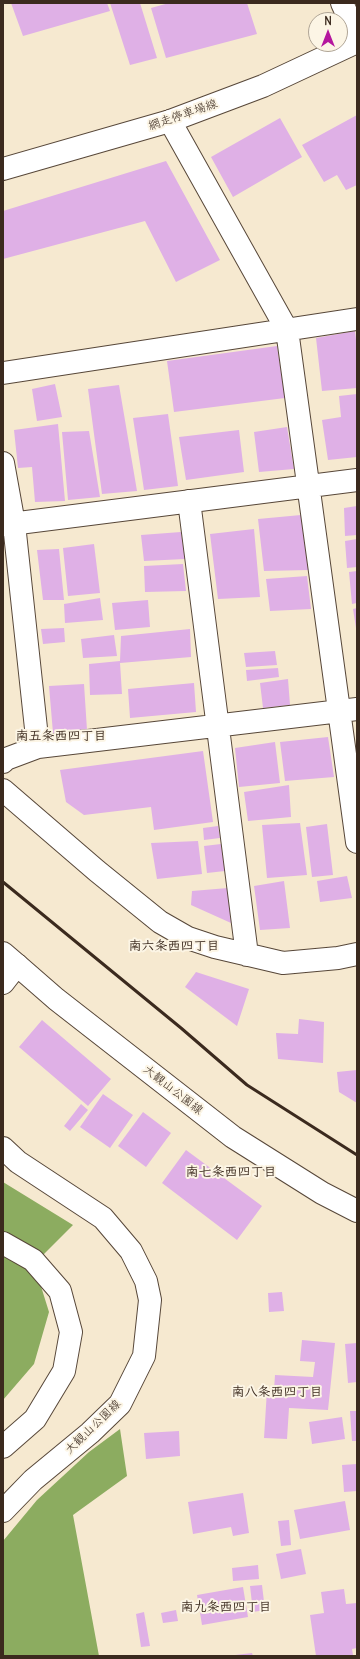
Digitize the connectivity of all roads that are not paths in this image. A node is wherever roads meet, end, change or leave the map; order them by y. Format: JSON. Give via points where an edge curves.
{"nodes":[{"id":1,"x":342,"y":3,"type":"edge"},
{"id":2,"x":357,"y":36,"type":"edge"},
{"id":3,"x":357,"y":42,"type":"edge"},
{"id":4,"x":170,"y":122,"type":"junction"},
{"id":5,"x":3,"y":169,"type":"edge"},
{"id":6,"x":357,"y":320,"type":"edge"},
{"id":7,"x":287,"y":330,"type":"junction"},
{"id":8,"x":3,"y":373,"type":"edge"},
{"id":9,"x":3,"y":463,"type":"edge"},
{"id":10,"x":357,"y":480,"type":"edge"},
{"id":11,"x":308,"y":486,"type":"junction"},
{"id":12,"x":189,"y":501,"type":"junction"},
{"id":13,"x":8,"y":524,"type":"edge"},
{"id":14,"x":348,"y":710,"type":"edge"},
{"id":15,"x":218,"y":725,"type":"junction"},
{"id":16,"x":38,"y":746,"type":"junction"},
{"id":17,"x":3,"y":762,"type":"edge"},
{"id":18,"x":3,"y":790,"type":"edge"},
{"id":19,"x":357,"y":842,"type":"edge"},
{"id":20,"x":357,"y":954,"type":"edge"},
{"id":21,"x":247,"y":955,"type":"junction"},
{"id":22,"x":10,"y":959,"type":"edge"},
{"id":23,"x":3,"y":983,"type":"edge"},
{"id":24,"x":3,"y":1148,"type":"edge"},
{"id":25,"x":357,"y":1210,"type":"edge"},
{"id":26,"x":3,"y":1243,"type":"edge"},
{"id":27,"x":3,"y":1447,"type":"edge"},
{"id":28,"x":3,"y":1511,"type":"edge"}],
"edges":[{"from":1,"to":2,"type":"street"},
{"from":3,"to":4,"type":"street","name":"網走停車場線","via":[[263,86]]},
{"from":4,"to":5,"type":"street","name":"網走停車場線"},
{"from":4,"to":7,"type":"street"},
{"from":6,"to":7,"type":"street"},
{"from":7,"to":8,"type":"street"},
{"from":7,"to":11,"type":"street"},
{"from":9,"to":13,"type":"street"},
{"from":10,"to":11,"type":"street"},
{"from":11,"to":12,"type":"street"},
{"from":11,"to":14,"type":"street"},
{"from":12,"to":13,"type":"street"},
{"from":12,"to":15,"type":"street"},
{"from":13,"to":16,"type":"street"},
{"from":14,"to":15,"type":"street"},
{"from":14,"to":19,"type":"street"},
{"from":15,"to":16,"type":"street"},
{"from":15,"to":21,"type":"street"},
{"from":16,"to":17,"type":"street"},
{"from":18,"to":21,"type":"street","via":[[160,922],[188,938]]},
{"from":20,"to":21,"type":"street","via":[[283,964]]},
{"from":22,"to":23,"type":"street","name":"大観山公園線"},
{"from":22,"to":25,"type":"street","name":"大観山公園線","via":[[56,999],[233,1137],[322,1193]]},
{"from":24,"to":28,"type":"street","name":"大観山公園線","via":[[18,1162],[104,1218],[131,1251],[146,1281],[150,1300],[144,1356],[120,1404],[90,1433],[32,1480]]},
{"from":26,"to":27,"type":"street","via":[[33,1260],[60,1290],[71,1332],[64,1371],[35,1419]]}]}
